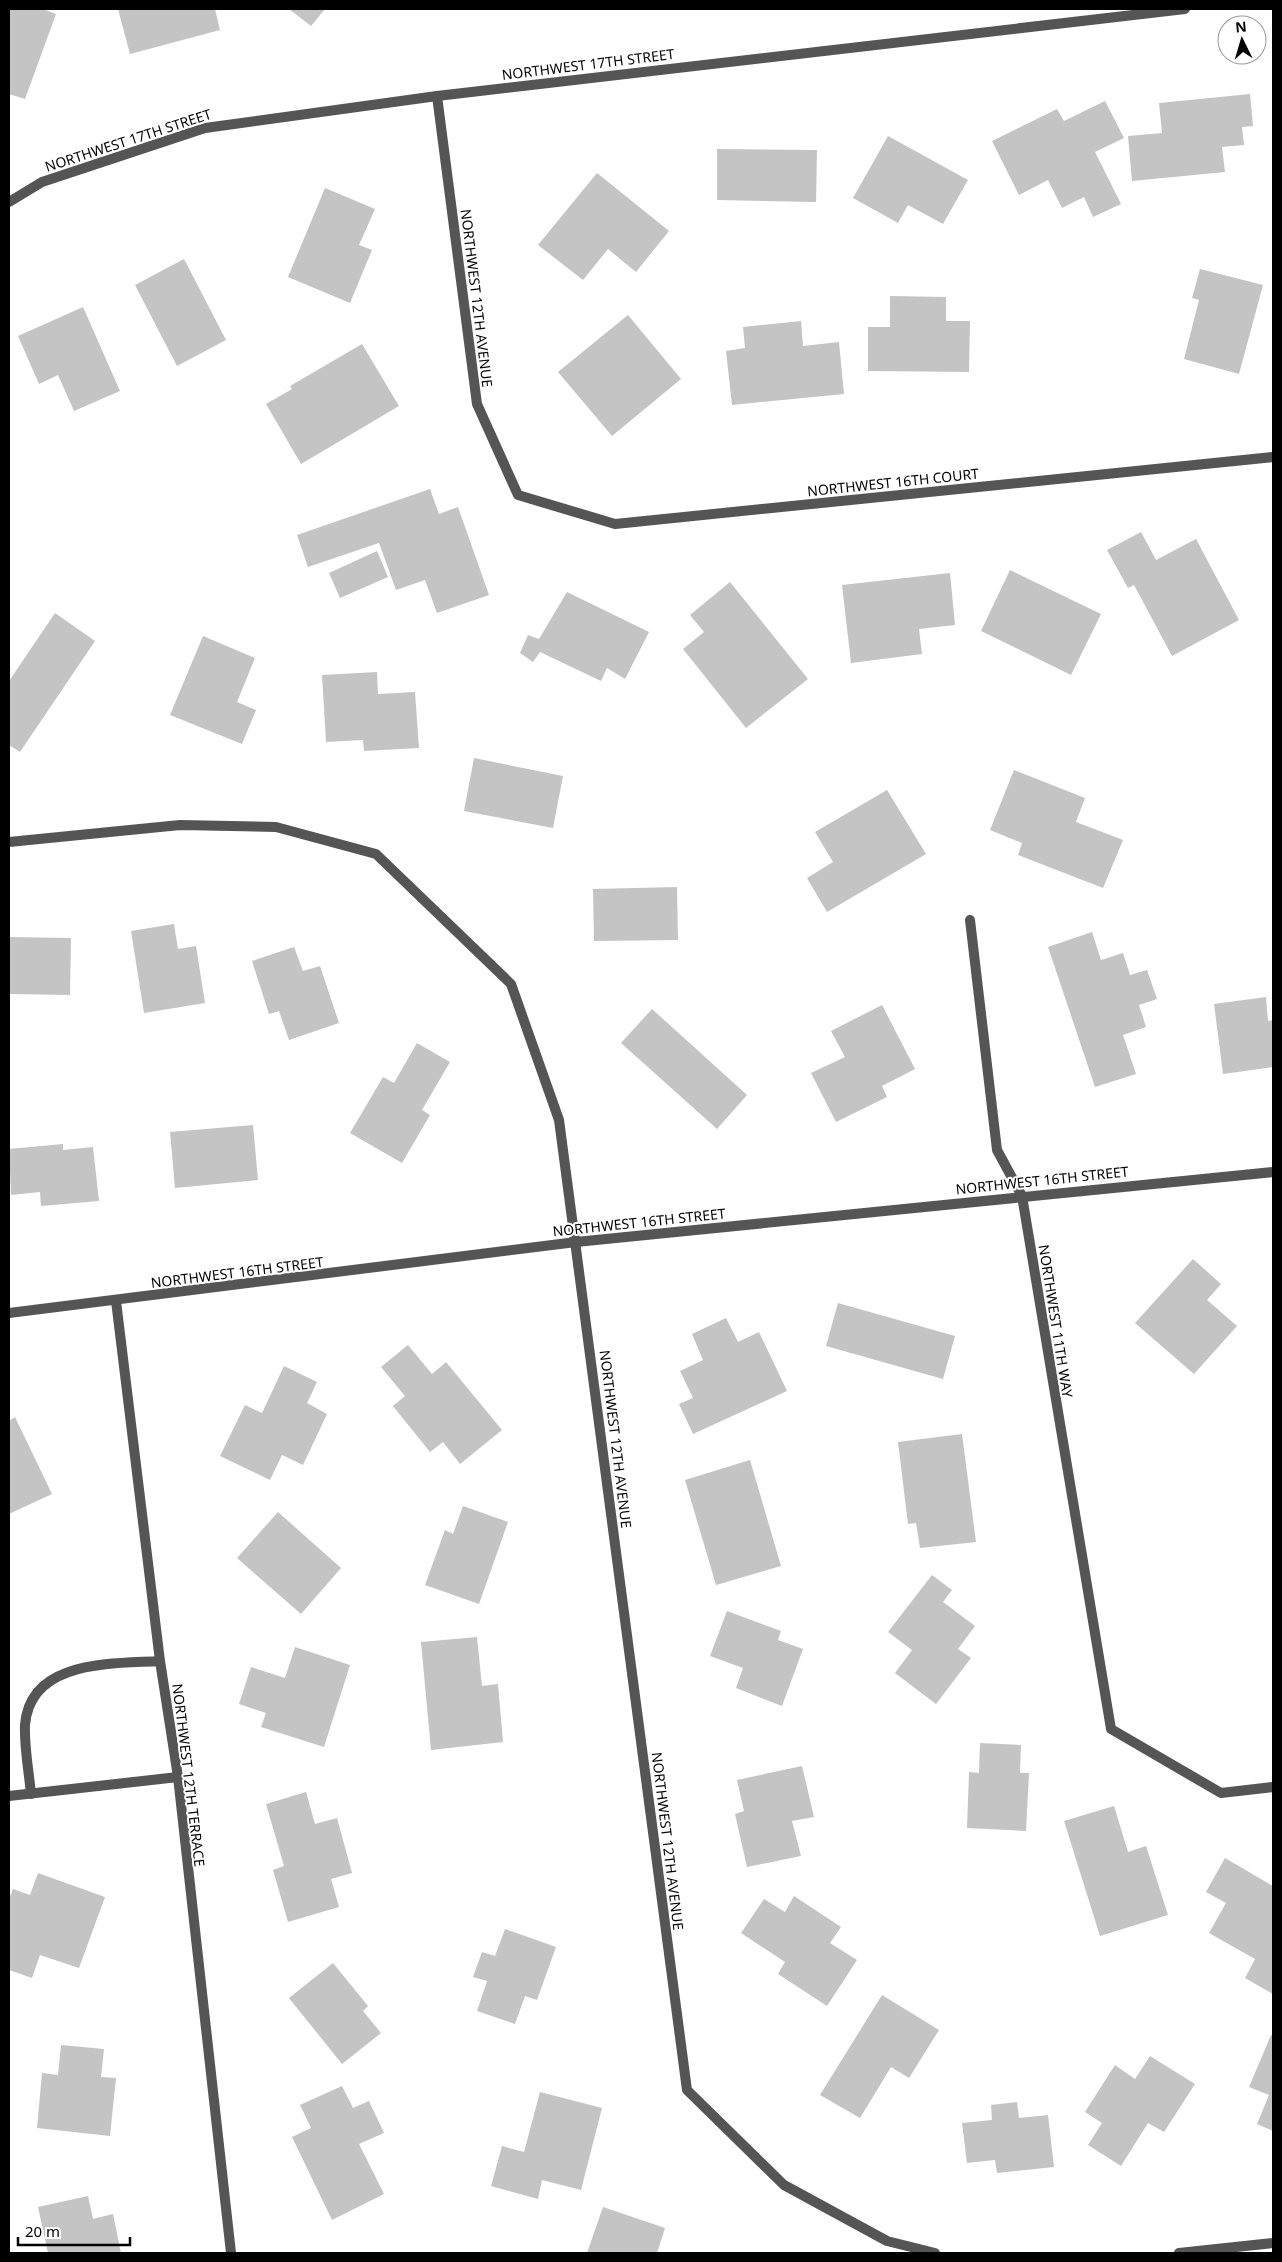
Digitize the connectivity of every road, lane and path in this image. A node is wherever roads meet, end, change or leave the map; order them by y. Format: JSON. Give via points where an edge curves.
{"nodes":[{"id":1,"x":1185,"y":9,"type":"edge"},
{"id":2,"x":437,"y":96,"type":"junction"},
{"id":3,"x":9,"y":202,"type":"edge"},
{"id":4,"x":1273,"y":457,"type":"edge"},
{"id":5,"x":518,"y":495,"type":"joint"},
{"id":6,"x":9,"y":842,"type":"edge"},
{"id":7,"x":970,"y":920,"type":"dead end"},
{"id":8,"x":1273,"y":1172,"type":"edge"},
{"id":9,"x":1022,"y":1196,"type":"junction"},
{"id":10,"x":576,"y":1242,"type":"junction"},
{"id":11,"x":116,"y":1301,"type":"junction"},
{"id":12,"x":9,"y":1313,"type":"edge"},
{"id":13,"x":160,"y":1661,"type":"junction"},
{"id":14,"x":178,"y":1777,"type":"junction"},
{"id":15,"x":1273,"y":1787,"type":"edge"},
{"id":16,"x":31,"y":1794,"type":"junction"},
{"id":17,"x":9,"y":1796,"type":"edge"},
{"id":18,"x":1273,"y":2243,"type":"edge"},
{"id":19,"x":231,"y":2253,"type":"edge"},
{"id":20,"x":935,"y":2253,"type":"edge"},
{"id":21,"x":1179,"y":2253,"type":"edge"}],
"edges":[{"from":1,"to":2,"type":"street","name":"NORTHWEST 17TH STREET"},
{"from":2,"to":3,"type":"street","name":"NORTHWEST 17TH STREET","via":[[204,128],[42,182]]},
{"from":2,"to":5,"type":"street","name":"NORTHWEST 12TH AVENUE","via":[[477,404]]},
{"from":4,"to":5,"type":"street","name":"NORTHWEST 16TH COURT","via":[[615,524]]},
{"from":6,"to":10,"type":"street","name":"NORTHWEST 12TH AVENUE","via":[[180,824],[276,827],[376,854],[511,984],[560,1120]]},
{"from":7,"to":9,"type":"street","name":"NORTHWEST 11TH WAY","via":[[997,1150]]},
{"from":8,"to":9,"type":"street","name":"NORTHWEST 16TH STREET"},
{"from":9,"to":10,"type":"street","name":"NORTHWEST 16TH STREET"},
{"from":9,"to":15,"type":"street","name":"NORTHWEST 11TH WAY","via":[[1111,1729],[1221,1793]]},
{"from":10,"to":11,"type":"street","name":"NORTHWEST 16TH STREET"},
{"from":10,"to":20,"type":"street","name":"NORTHWEST 12TH AVENUE","via":[[687,2090],[784,2185],[887,2241]]},
{"from":11,"to":12,"type":"street","name":"NORTHWEST 16TH STREET"},
{"from":11,"to":13,"type":"street","name":"NORTHWEST 12TH TERRACE"},
{"from":13,"to":14,"type":"street","name":"NORTHWEST 12TH TERRACE"},
{"from":13,"to":16,"type":"street","via":[[88,1666],[65,1672],[44,1686],[31,1704],[25,1724]]},
{"from":14,"to":16,"type":"street"},
{"from":14,"to":19,"type":"street","name":"NORTHWEST 12TH TERRACE"},
{"from":16,"to":17,"type":"street"},
{"from":18,"to":21,"type":"street"}]}
